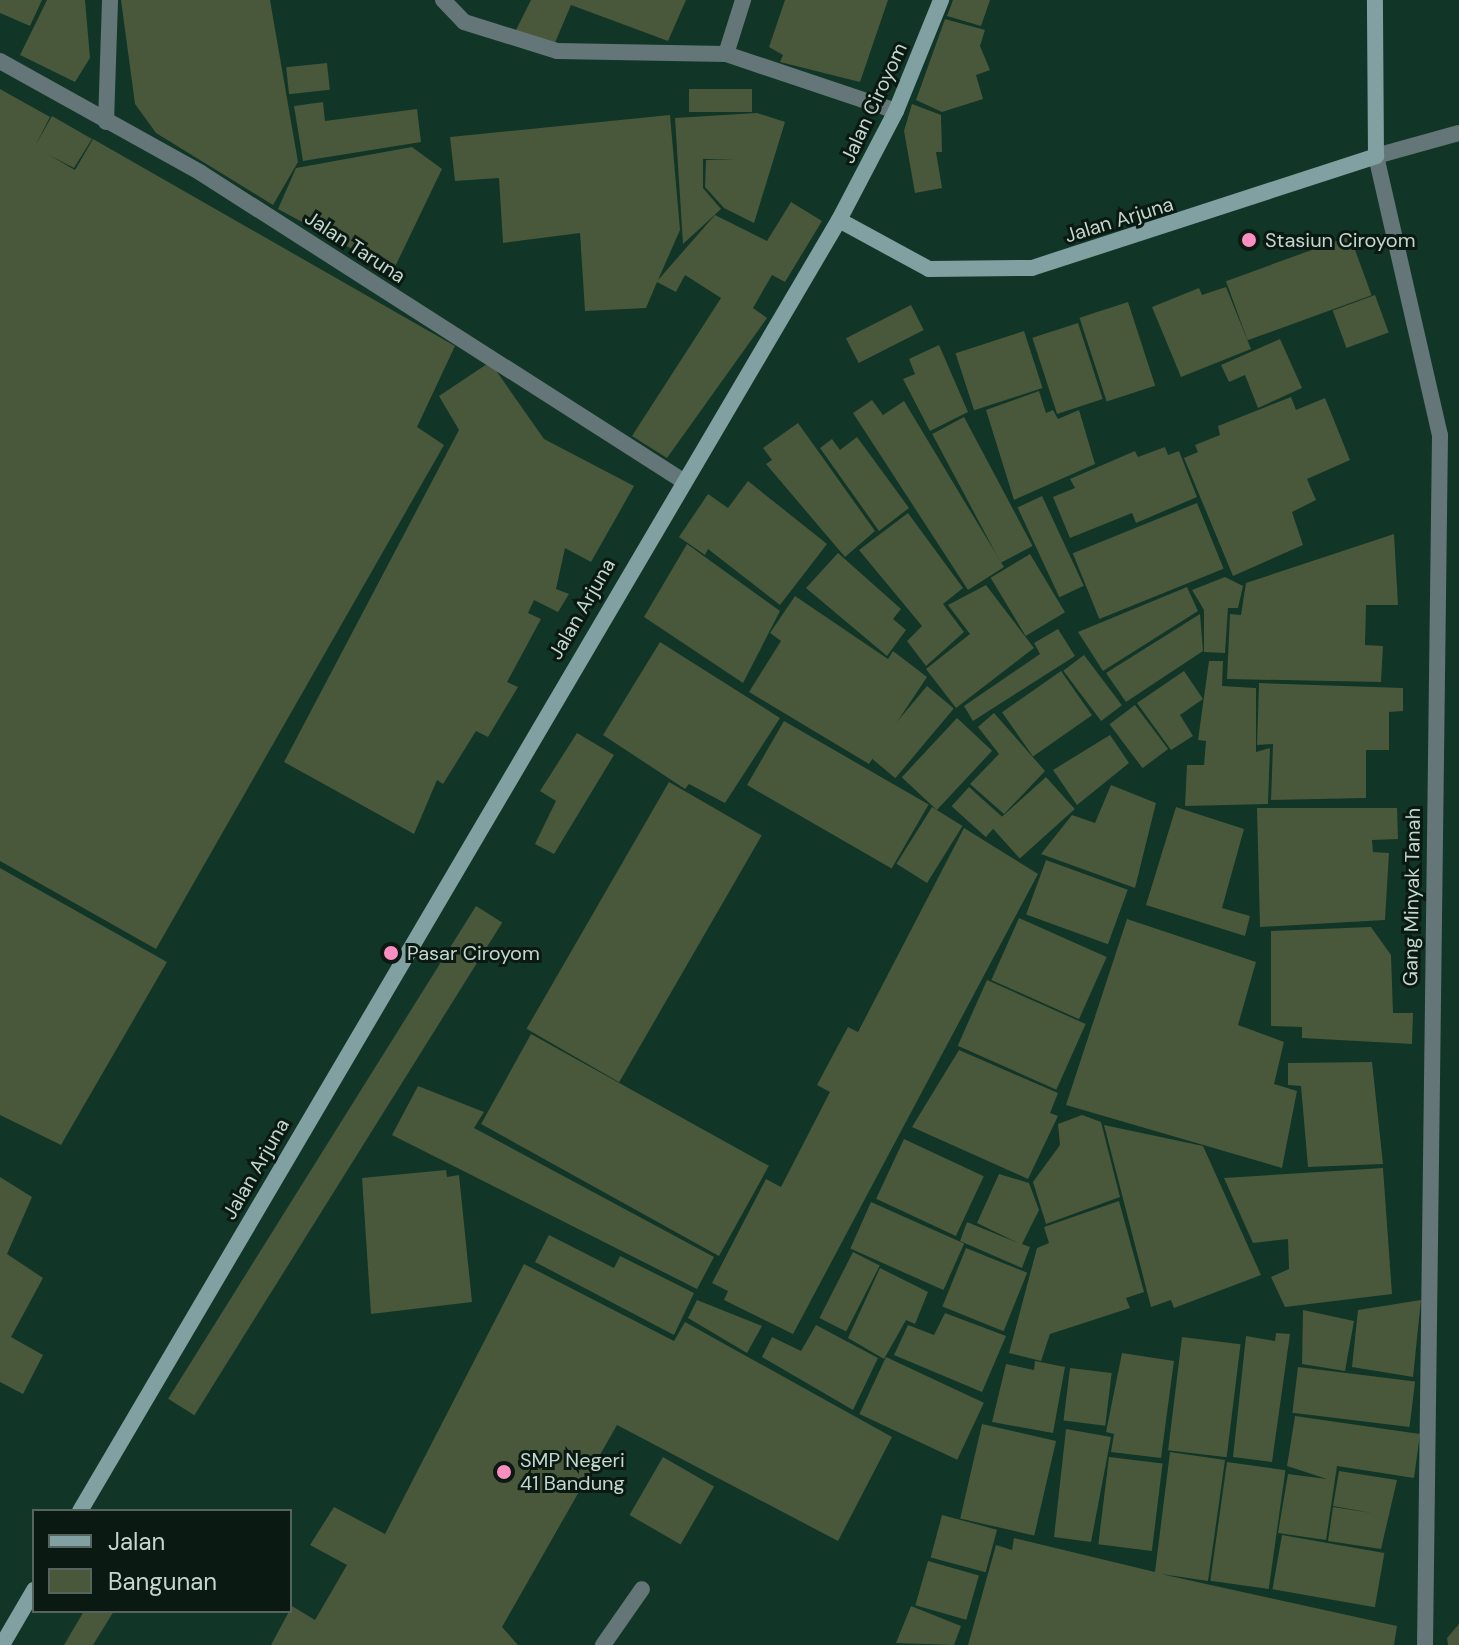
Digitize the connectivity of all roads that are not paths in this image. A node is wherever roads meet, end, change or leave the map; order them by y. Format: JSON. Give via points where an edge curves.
{"nodes":[{"id":1,"x":110,"y":0,"type":"edge"},
{"id":2,"x":443,"y":0,"type":"edge"},
{"id":3,"x":743,"y":0,"type":"edge"},
{"id":4,"x":941,"y":0,"type":"edge"},
{"id":5,"x":1375,"y":0,"type":"edge"},
{"id":6,"x":726,"y":54,"type":"junction"},
{"id":7,"x":0,"y":61,"type":"edge"},
{"id":8,"x":896,"y":111,"type":"junction"},
{"id":9,"x":106,"y":122,"type":"junction"},
{"id":10,"x":1459,"y":133,"type":"edge"},
{"id":11,"x":1376,"y":156,"type":"junction"},
{"id":12,"x":839,"y":220,"type":"junction"},
{"id":13,"x":680,"y":479,"type":"junction"},
{"id":14,"x":81,"y":1509,"type":"edge"},
{"id":15,"x":642,"y":1589,"type":"dead end"},
{"id":16,"x":32,"y":1593,"type":"edge"},
{"id":17,"x":2,"y":1645,"type":"edge"},
{"id":18,"x":603,"y":1645,"type":"edge"},
{"id":19,"x":1425,"y":1645,"type":"edge"}],
"edges":[{"from":1,"to":9,"type":"street"},
{"from":2,"to":6,"type":"street","via":[[464,22],[557,51]]},
{"from":3,"to":6,"type":"street"},
{"from":4,"to":8,"type":"main road","name":"Jalan Ciroyom"},
{"from":5,"to":11,"type":"main road"},
{"from":6,"to":8,"type":"street"},
{"from":7,"to":9,"type":"street","name":"Jalan Taruna"},
{"from":8,"to":12,"type":"main road","name":"Jalan Ciroyom"},
{"from":9,"to":13,"type":"street","name":"Jalan Taruna","via":[[201,173]]},
{"from":10,"to":11,"type":"street"},
{"from":11,"to":12,"type":"main road","name":"Jalan Arjuna","via":[[1032,268],[929,269]]},
{"from":11,"to":19,"type":"street","name":"Gang Minyak Tanah","via":[[1440,435]]},
{"from":12,"to":13,"type":"main road","name":"Jalan Arjuna"},
{"from":13,"to":14,"type":"main road","name":"Jalan Arjuna"},
{"from":15,"to":18,"type":"street"},
{"from":16,"to":17,"type":"main road"}]}
